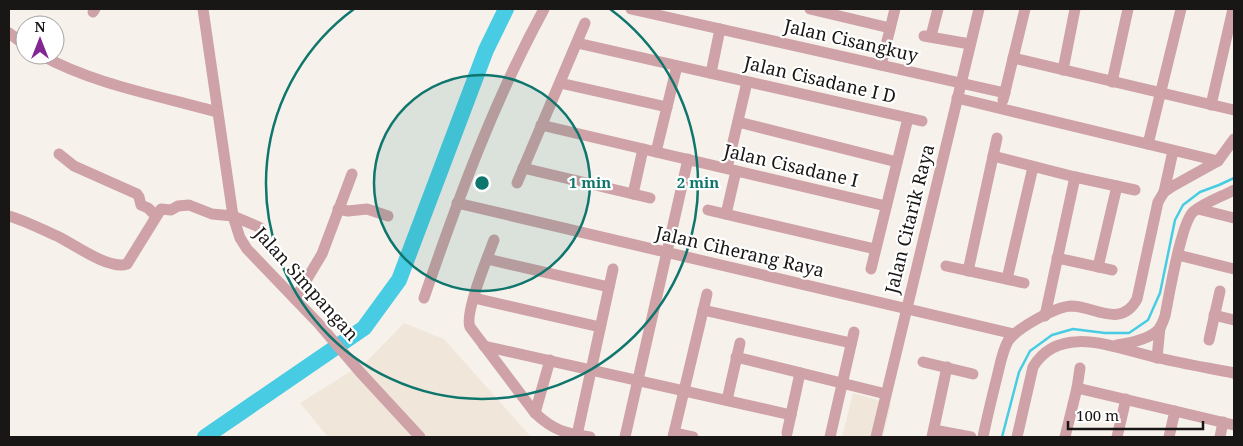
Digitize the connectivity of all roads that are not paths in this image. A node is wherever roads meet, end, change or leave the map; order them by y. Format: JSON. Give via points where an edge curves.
{"nodes":[{"id":1,"x":203,"y":9,"type":"edge"},
{"id":2,"x":544,"y":9,"type":"edge"},
{"id":3,"x":631,"y":9,"type":"edge"},
{"id":4,"x":810,"y":9,"type":"edge"},
{"id":5,"x":895,"y":9,"type":"edge"},
{"id":6,"x":938,"y":9,"type":"edge"},
{"id":7,"x":979,"y":9,"type":"edge"},
{"id":8,"x":1025,"y":9,"type":"edge"},
{"id":9,"x":1075,"y":9,"type":"edge"},
{"id":10,"x":1128,"y":9,"type":"edge"},
{"id":11,"x":1181,"y":9,"type":"edge"},
{"id":12,"x":1233,"y":9,"type":"edge"},
{"id":13,"x":585,"y":24,"type":"dead end"},
{"id":14,"x":890,"y":28,"type":"junction"},
{"id":15,"x":720,"y":29,"type":"junction"},
{"id":16,"x":577,"y":43,"type":"junction"},
{"id":17,"x":970,"y":44,"type":"junction"},
{"id":18,"x":1013,"y":58,"type":"junction"},
{"id":19,"x":61,"y":65,"type":"edge"},
{"id":20,"x":881,"y":65,"type":"junction"},
{"id":21,"x":677,"y":66,"type":"junction"},
{"id":22,"x":1063,"y":70,"type":"junction"},
{"id":23,"x":711,"y":73,"type":"junction"},
{"id":24,"x":747,"y":82,"type":"junction"},
{"id":25,"x":1112,"y":82,"type":"junction"},
{"id":26,"x":560,"y":83,"type":"junction"},
{"id":27,"x":961,"y":83,"type":"junction"},
{"id":28,"x":1005,"y":93,"type":"junction"},
{"id":29,"x":1160,"y":93,"type":"junction"},
{"id":30,"x":957,"y":98,"type":"junction"},
{"id":31,"x":1211,"y":105,"type":"junction"},
{"id":32,"x":667,"y":107,"type":"junction"},
{"id":33,"x":1001,"y":109,"type":"junction"},
{"id":34,"x":1234,"y":110,"type":"edge"},
{"id":35,"x":217,"y":112,"type":"junction"},
{"id":36,"x":908,"y":118,"type":"junction"},
{"id":37,"x":922,"y":121,"type":"dead end"},
{"id":38,"x":738,"y":122,"type":"junction"},
{"id":39,"x":542,"y":125,"type":"junction"},
{"id":40,"x":997,"y":138,"type":"dead end"},
{"id":41,"x":1234,"y":139,"type":"edge"},
{"id":42,"x":1148,"y":144,"type":"junction"},
{"id":43,"x":643,"y":149,"type":"junction"},
{"id":44,"x":1173,"y":150,"type":"junction"},
{"id":45,"x":656,"y":152,"type":"junction"},
{"id":46,"x":59,"y":154,"type":"dead end"},
{"id":47,"x":993,"y":156,"type":"junction"},
{"id":48,"x":688,"y":160,"type":"junction"},
{"id":49,"x":1218,"y":161,"type":"junction"},
{"id":50,"x":897,"y":162,"type":"junction"},
{"id":51,"x":1033,"y":167,"type":"junction"},
{"id":52,"x":523,"y":168,"type":"junction"},
{"id":53,"x":732,"y":169,"type":"junction"},
{"id":54,"x":352,"y":174,"type":"dead end"},
{"id":55,"x":1075,"y":177,"type":"junction"},
{"id":56,"x":517,"y":183,"type":"dead end"},
{"id":57,"x":1117,"y":186,"type":"junction"},
{"id":58,"x":1135,"y":190,"type":"dead end"},
{"id":59,"x":1234,"y":190,"type":"edge"},
{"id":60,"x":1164,"y":192,"type":"junction"},
{"id":61,"x":633,"y":194,"type":"junction"},
{"id":62,"x":650,"y":198,"type":"dead end"},
{"id":63,"x":457,"y":203,"type":"junction"},
{"id":64,"x":886,"y":206,"type":"junction"},
{"id":65,"x":338,"y":209,"type":"junction"},
{"id":66,"x":1198,"y":209,"type":"junction"},
{"id":67,"x":708,"y":210,"type":"dead end"},
{"id":68,"x":726,"y":214,"type":"junction"},
{"id":69,"x":9,"y":216,"type":"edge"},
{"id":70,"x":156,"y":216,"type":"junction"},
{"id":71,"x":233,"y":216,"type":"junction"},
{"id":72,"x":388,"y":216,"type":"dead end"},
{"id":73,"x":1234,"y":218,"type":"edge"},
{"id":74,"x":261,"y":228,"type":"dead end"},
{"id":75,"x":494,"y":240,"type":"dead end"},
{"id":76,"x":875,"y":249,"type":"junction"},
{"id":77,"x":667,"y":253,"type":"junction"},
{"id":78,"x":1178,"y":255,"type":"junction"},
{"id":79,"x":1057,"y":258,"type":"junction"},
{"id":80,"x":487,"y":259,"type":"junction"},
{"id":81,"x":946,"y":266,"type":"dead end"},
{"id":82,"x":1098,"y":267,"type":"junction"},
{"id":83,"x":613,"y":269,"type":"dead end"},
{"id":84,"x":871,"y":269,"type":"dead end"},
{"id":85,"x":1234,"y":269,"type":"edge"},
{"id":86,"x":1112,"y":270,"type":"dead end"},
{"id":87,"x":968,"y":271,"type":"junction"},
{"id":88,"x":1007,"y":279,"type":"junction"},
{"id":89,"x":1024,"y":283,"type":"dead end"},
{"id":90,"x":609,"y":288,"type":"junction"},
{"id":91,"x":1220,"y":291,"type":"dead end"},
{"id":92,"x":708,"y":294,"type":"dead end"},
{"id":93,"x":424,"y":298,"type":"dead end"},
{"id":94,"x":474,"y":298,"type":"junction"},
{"id":95,"x":295,"y":299,"type":"junction"},
{"id":96,"x":907,"y":309,"type":"junction"},
{"id":97,"x":703,"y":310,"type":"junction"},
{"id":98,"x":1214,"y":315,"type":"junction"},
{"id":99,"x":1044,"y":316,"type":"junction"},
{"id":100,"x":1234,"y":320,"type":"edge"},
{"id":101,"x":600,"y":327,"type":"junction"},
{"id":102,"x":1160,"y":327,"type":"junction"},
{"id":103,"x":1014,"y":334,"type":"junction"},
{"id":104,"x":1209,"y":340,"type":"dead end"},
{"id":105,"x":740,"y":343,"type":"dead end"},
{"id":106,"x":1113,"y":345,"type":"junction"},
{"id":107,"x":484,"y":346,"type":"junction"},
{"id":108,"x":736,"y":358,"type":"junction"},
{"id":109,"x":1157,"y":358,"type":"junction"},
{"id":110,"x":550,"y":360,"type":"junction"},
{"id":111,"x":923,"y":362,"type":"dead end"},
{"id":112,"x":947,"y":368,"type":"junction"},
{"id":113,"x":1080,"y":368,"type":"dead end"},
{"id":114,"x":591,"y":369,"type":"junction"},
{"id":115,"x":800,"y":373,"type":"junction"},
{"id":116,"x":1234,"y":373,"type":"edge"},
{"id":117,"x":973,"y":374,"type":"dead end"},
{"id":118,"x":638,"y":380,"type":"junction"},
{"id":119,"x":842,"y":383,"type":"junction"},
{"id":120,"x":1077,"y":388,"type":"junction"},
{"id":121,"x":684,"y":390,"type":"junction"},
{"id":122,"x":882,"y":392,"type":"dead end"},
{"id":123,"x":1126,"y":399,"type":"junction"},
{"id":124,"x":727,"y":400,"type":"junction"},
{"id":125,"x":1175,"y":411,"type":"junction"},
{"id":126,"x":535,"y":413,"type":"junction"},
{"id":127,"x":791,"y":415,"type":"junction"},
{"id":128,"x":1229,"y":423,"type":"edge"},
{"id":129,"x":787,"y":433,"type":"dead end"},
{"id":130,"x":933,"y":433,"type":"edge"},
{"id":131,"x":577,"y":435,"type":"junction"},
{"id":132,"x":673,"y":435,"type":"edge"},
{"id":133,"x":420,"y":437,"type":"edge"},
{"id":134,"x":590,"y":437,"type":"edge"},
{"id":135,"x":625,"y":437,"type":"edge"},
{"id":136,"x":693,"y":437,"type":"edge"},
{"id":137,"x":830,"y":437,"type":"edge"},
{"id":138,"x":876,"y":437,"type":"edge"},
{"id":139,"x":971,"y":437,"type":"edge"},
{"id":140,"x":983,"y":437,"type":"edge"},
{"id":141,"x":1016,"y":437,"type":"edge"},
{"id":142,"x":1065,"y":437,"type":"edge"},
{"id":143,"x":1117,"y":437,"type":"edge"},
{"id":144,"x":1169,"y":437,"type":"edge"},
{"id":145,"x":1220,"y":437,"type":"edge"}],
"edges":[{"from":1,"to":35,"type":"street","name":"Jalan Simpangan"},
{"from":2,"to":63,"type":"street","via":[[493,112]]},
{"from":3,"to":15,"type":"street","name":"Jalan Cisangkuy"},
{"from":4,"to":14,"type":"street"},
{"from":5,"to":14,"type":"street"},
{"from":6,"to":17,"type":"street","via":[[927,36]]},
{"from":7,"to":17,"type":"street","name":"Jalan Citarik Raya"},
{"from":8,"to":18,"type":"street"},
{"from":9,"to":22,"type":"street"},
{"from":10,"to":25,"type":"street"},
{"from":11,"to":29,"type":"street"},
{"from":12,"to":31,"type":"street"},
{"from":13,"to":16,"type":"street"},
{"from":14,"to":20,"type":"street"},
{"from":15,"to":20,"type":"street","name":"Jalan Cisangkuy"},
{"from":15,"to":23,"type":"street"},
{"from":16,"to":21,"type":"street","name":"Jalan Cisadane I D"},
{"from":16,"to":26,"type":"street"},
{"from":17,"to":27,"type":"street","name":"Jalan Citarik Raya"},
{"from":18,"to":22,"type":"street"},
{"from":18,"to":28,"type":"street"},
{"from":19,"to":35,"type":"street","via":[[98,79]]},
{"from":20,"to":27,"type":"street","name":"Jalan Cisangkuy"},
{"from":21,"to":23,"type":"street","name":"Jalan Cisadane I D"},
{"from":21,"to":32,"type":"street"},
{"from":22,"to":25,"type":"street"},
{"from":23,"to":24,"type":"street","name":"Jalan Cisadane I D"},
{"from":24,"to":36,"type":"street","name":"Jalan Cisadane I D"},
{"from":24,"to":38,"type":"street"},
{"from":25,"to":29,"type":"street"},
{"from":26,"to":32,"type":"street"},
{"from":26,"to":39,"type":"street"},
{"from":27,"to":28,"type":"street","name":"Jalan Cisangkuy"},
{"from":27,"to":30,"type":"street","name":"Jalan Citarik Raya"},
{"from":28,"to":33,"type":"street"},
{"from":29,"to":31,"type":"street"},
{"from":29,"to":42,"type":"street"},
{"from":30,"to":33,"type":"street"},
{"from":30,"to":96,"type":"street","name":"Jalan Citarik Raya"},
{"from":31,"to":34,"type":"street"},
{"from":32,"to":45,"type":"street"},
{"from":33,"to":42,"type":"street"},
{"from":35,"to":71,"type":"street","name":"Jalan Simpangan"},
{"from":36,"to":37,"type":"street","name":"Jalan Cisadane I D"},
{"from":36,"to":50,"type":"street"},
{"from":38,"to":50,"type":"street"},
{"from":38,"to":53,"type":"street"},
{"from":39,"to":43,"type":"street","name":"Jalan Cisadane I"},
{"from":39,"to":52,"type":"street"},
{"from":40,"to":47,"type":"street"},
{"from":41,"to":49,"type":"street"},
{"from":42,"to":44,"type":"street"},
{"from":43,"to":45,"type":"street","name":"Jalan Cisadane I"},
{"from":43,"to":61,"type":"street"},
{"from":44,"to":49,"type":"street"},
{"from":44,"to":60,"type":"street"},
{"from":45,"to":48,"type":"street","name":"Jalan Cisadane I"},
{"from":46,"to":70,"type":"street","via":[[74,166],[137,194],[141,205]]},
{"from":47,"to":51,"type":"street"},
{"from":47,"to":87,"type":"street"},
{"from":48,"to":53,"type":"street","name":"Jalan Cisadane I"},
{"from":48,"to":77,"type":"street"},
{"from":49,"to":60,"type":"street"},
{"from":50,"to":64,"type":"street"},
{"from":51,"to":55,"type":"street"},
{"from":51,"to":88,"type":"street"},
{"from":52,"to":56,"type":"street"},
{"from":52,"to":61,"type":"street"},
{"from":53,"to":64,"type":"street","name":"Jalan Cisadane I"},
{"from":53,"to":68,"type":"street"},
{"from":54,"to":65,"type":"street"},
{"from":55,"to":57,"type":"street"},
{"from":55,"to":79,"type":"street"},
{"from":57,"to":58,"type":"street"},
{"from":57,"to":82,"type":"street"},
{"from":59,"to":66,"type":"street"},
{"from":60,"to":99,"type":"street","via":[[1156,209],[1134,304],[1123,313],[1108,315],[1072,306]]},
{"from":61,"to":62,"type":"street"},
{"from":63,"to":77,"type":"street","name":"Jalan Ciherang Raya"},
{"from":63,"to":93,"type":"street"},
{"from":64,"to":76,"type":"street"},
{"from":65,"to":72,"type":"street","via":[[367,209]]},
{"from":65,"to":95,"type":"street","via":[[322,254]]},
{"from":66,"to":73,"type":"street"},
{"from":66,"to":78,"type":"street","via":[[1187,222]]},
{"from":67,"to":68,"type":"street"},
{"from":68,"to":76,"type":"street"},
{"from":69,"to":70,"type":"street","via":[[121,266],[126,264]]},
{"from":70,"to":71,"type":"street","via":[[161,209],[190,205],[212,214]]},
{"from":71,"to":74,"type":"street"},
{"from":71,"to":95,"type":"street","name":"Jalan Simpangan","via":[[247,249]]},
{"from":75,"to":80,"type":"street"},
{"from":76,"to":84,"type":"street"},
{"from":77,"to":96,"type":"street","name":"Jalan Ciherang Raya"},
{"from":77,"to":118,"type":"street"},
{"from":78,"to":85,"type":"street"},
{"from":78,"to":102,"type":"street"},
{"from":79,"to":82,"type":"street"},
{"from":79,"to":99,"type":"street"},
{"from":80,"to":90,"type":"street"},
{"from":80,"to":94,"type":"street"},
{"from":81,"to":87,"type":"street"},
{"from":82,"to":86,"type":"street"},
{"from":83,"to":90,"type":"street"},
{"from":87,"to":88,"type":"street"},
{"from":88,"to":89,"type":"street"},
{"from":90,"to":101,"type":"street"},
{"from":91,"to":98,"type":"street"},
{"from":92,"to":97,"type":"street"},
{"from":94,"to":101,"type":"street"},
{"from":94,"to":107,"type":"street","via":[[468,325]]},
{"from":95,"to":133,"type":"street","name":"Jalan Simpangan"},
{"from":96,"to":103,"type":"street","name":"Jalan Ciherang Raya"},
{"from":96,"to":138,"type":"street","name":"Jalan Citarik Raya"},
{"from":97,"to":119,"type":"street","via":[[852,338]]},
{"from":97,"to":121,"type":"street"},
{"from":98,"to":100,"type":"street"},
{"from":98,"to":104,"type":"street"},
{"from":99,"to":103,"type":"street"},
{"from":101,"to":114,"type":"street"},
{"from":102,"to":106,"type":"street","via":[[1141,340]]},
{"from":102,"to":109,"type":"street"},
{"from":103,"to":140,"type":"street","via":[[1001,361]]},
{"from":105,"to":108,"type":"street"},
{"from":106,"to":109,"type":"street"},
{"from":106,"to":141,"type":"street","via":[[1066,342],[1039,356]]},
{"from":107,"to":110,"type":"street"},
{"from":107,"to":126,"type":"street"},
{"from":108,"to":115,"type":"street"},
{"from":108,"to":124,"type":"street"},
{"from":109,"to":116,"type":"street"},
{"from":110,"to":114,"type":"street"},
{"from":110,"to":126,"type":"street"},
{"from":111,"to":112,"type":"street"},
{"from":112,"to":117,"type":"street"},
{"from":112,"to":130,"type":"street"},
{"from":113,"to":120,"type":"street"},
{"from":114,"to":118,"type":"street"},
{"from":114,"to":131,"type":"street"},
{"from":115,"to":119,"type":"street"},
{"from":115,"to":127,"type":"street"},
{"from":118,"to":121,"type":"street"},
{"from":118,"to":135,"type":"street"},
{"from":119,"to":122,"type":"street"},
{"from":119,"to":137,"type":"street"},
{"from":120,"to":123,"type":"street"},
{"from":120,"to":142,"type":"street"},
{"from":121,"to":124,"type":"street"},
{"from":121,"to":132,"type":"street"},
{"from":123,"to":125,"type":"street"},
{"from":123,"to":143,"type":"street"},
{"from":124,"to":127,"type":"street"},
{"from":125,"to":128,"type":"street"},
{"from":125,"to":144,"type":"street"},
{"from":126,"to":131,"type":"street","via":[[554,428]]},
{"from":127,"to":129,"type":"street"},
{"from":128,"to":145,"type":"street"},
{"from":130,"to":139,"type":"street"},
{"from":131,"to":134,"type":"street"},
{"from":132,"to":136,"type":"street"}]}
